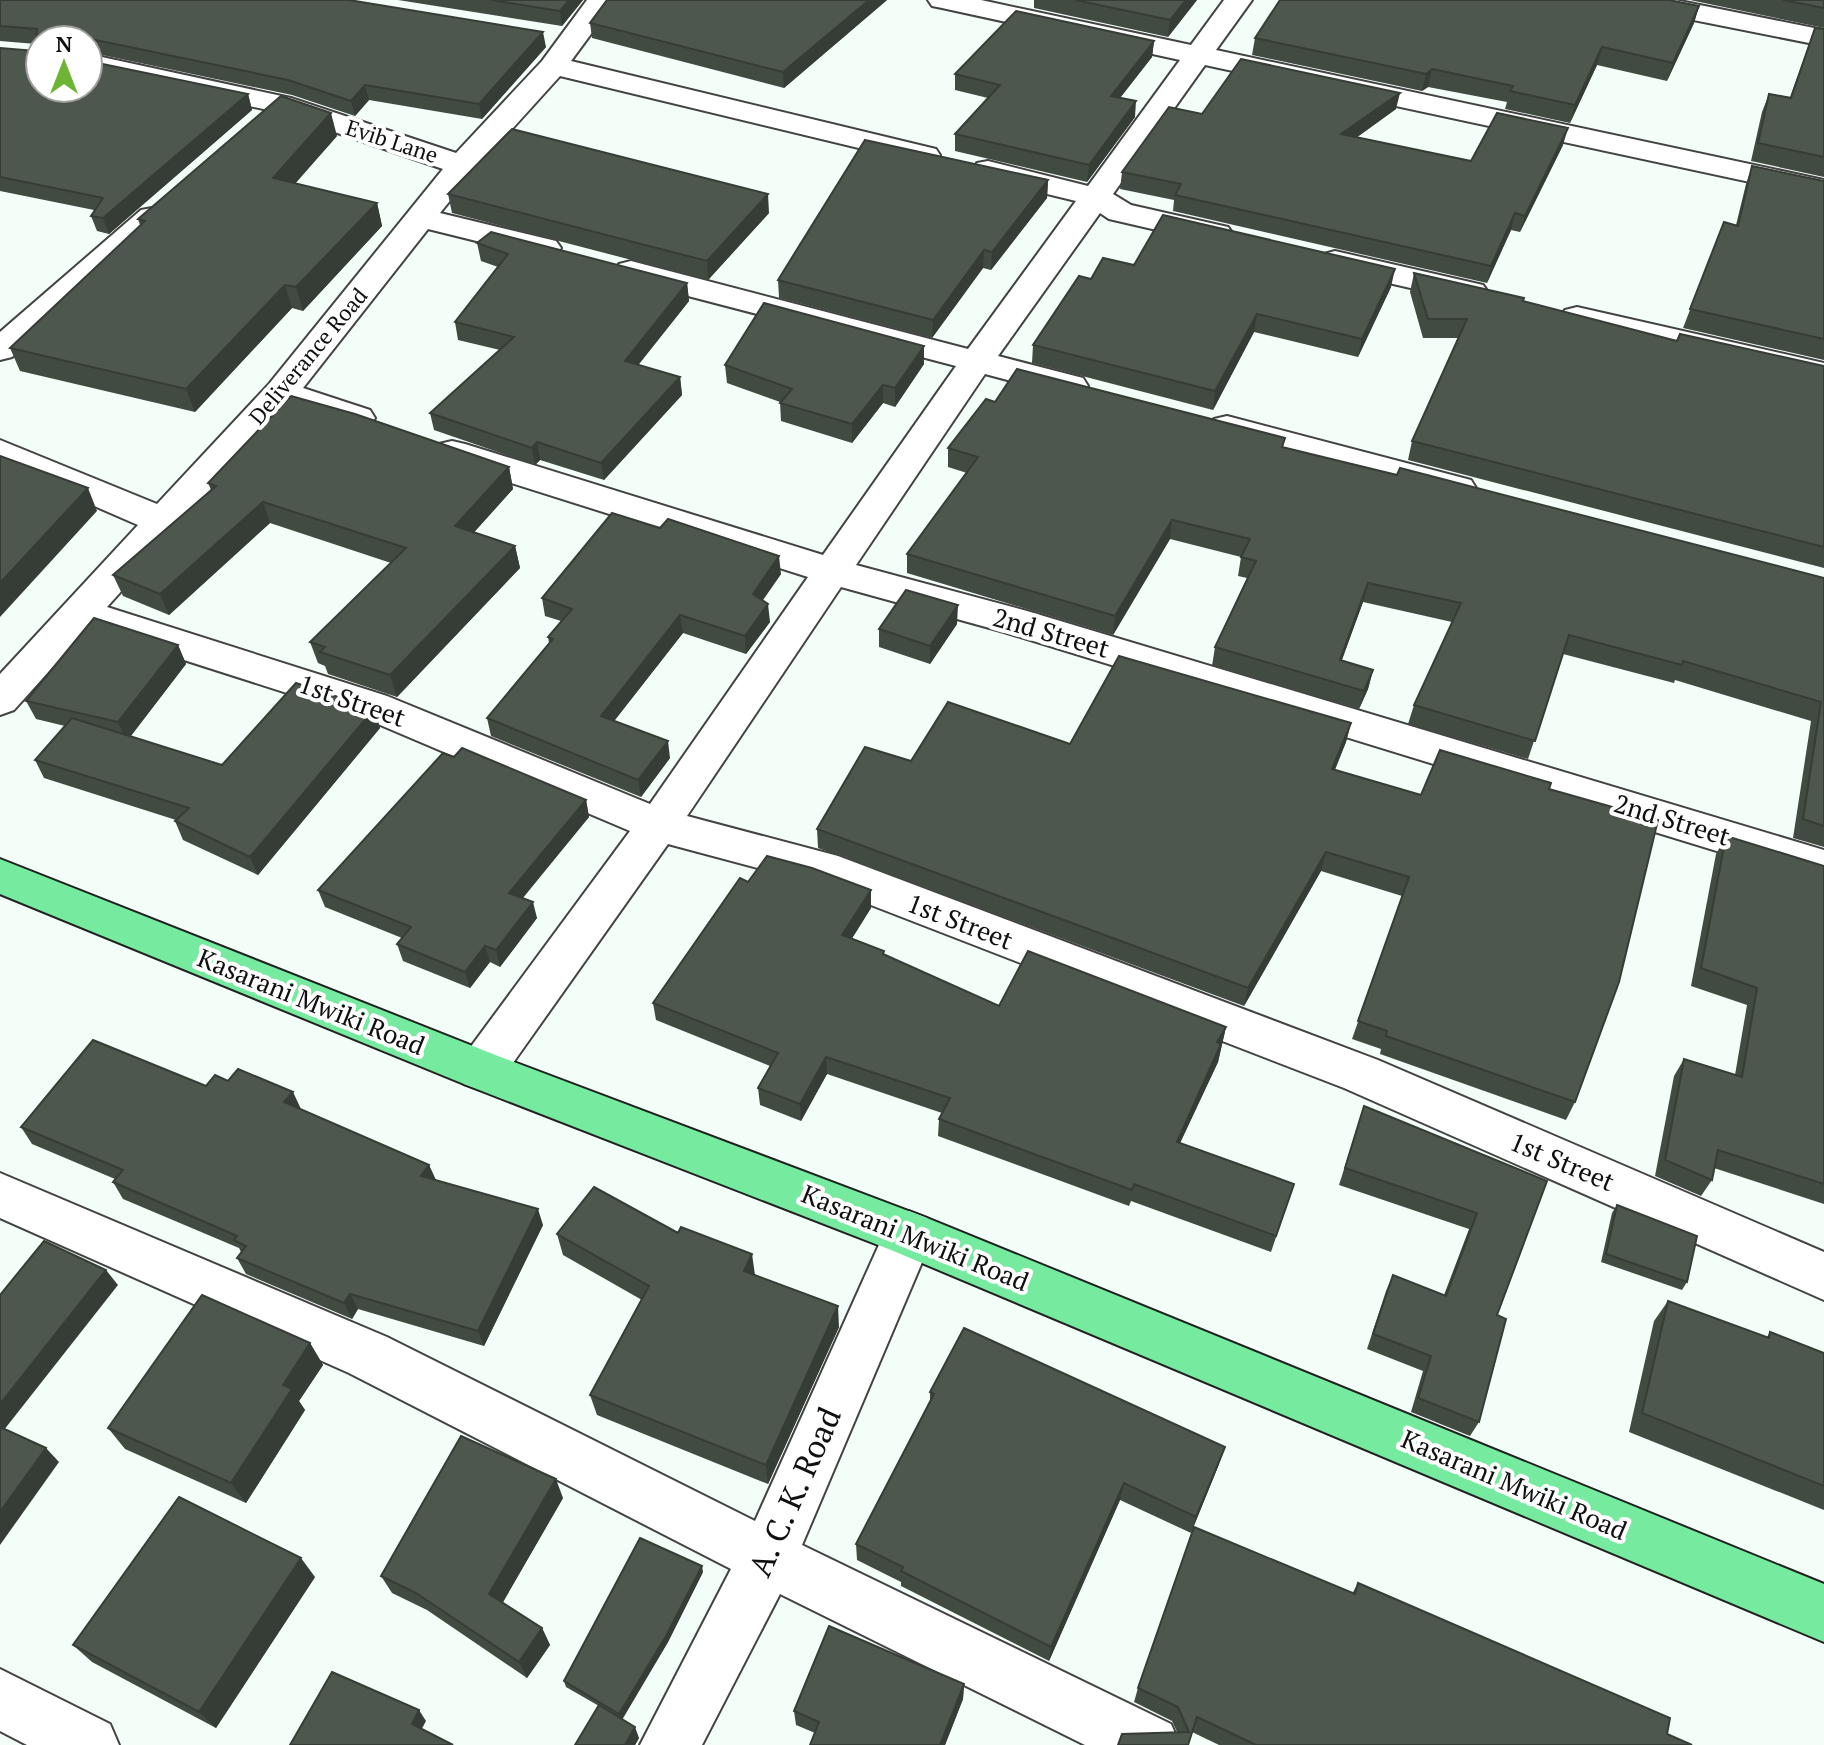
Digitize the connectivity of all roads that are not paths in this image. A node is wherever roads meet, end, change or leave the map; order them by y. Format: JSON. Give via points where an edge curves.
{"nodes":[{"id":1,"x":602,"y":0,"type":"edge"},
{"id":2,"x":942,"y":0,"type":"edge"},
{"id":3,"x":1238,"y":0,"type":"edge"},
{"id":4,"x":1633,"y":0,"type":"edge"},
{"id":5,"x":1824,"y":38,"type":"edge"},
{"id":6,"x":555,"y":46,"type":"junction"},
{"id":7,"x":1199,"y":54,"type":"junction"},
{"id":8,"x":104,"y":68,"type":"edge"},
{"id":9,"x":462,"y":165,"type":"junction"},
{"id":10,"x":1824,"y":189,"type":"edge"},
{"id":11,"x":176,"y":196,"type":"edge"},
{"id":12,"x":1096,"y":197,"type":"junction"},
{"id":13,"x":421,"y":218,"type":"junction"},
{"id":14,"x":1243,"y":240,"type":"edge"},
{"id":15,"x":1304,"y":254,"type":"edge"},
{"id":16,"x":1503,"y":300,"type":"edge"},
{"id":17,"x":1549,"y":310,"type":"edge"},
{"id":18,"x":0,"y":350,"type":"edge"},
{"id":19,"x":976,"y":362,"type":"junction"},
{"id":20,"x":1824,"y":374,"type":"edge"},
{"id":21,"x":281,"y":392,"type":"junction"},
{"id":22,"x":1100,"y":394,"type":"edge"},
{"id":23,"x":1192,"y":418,"type":"edge"},
{"id":24,"x":0,"y":451,"type":"edge"},
{"id":25,"x":1485,"y":495,"type":"edge"},
{"id":26,"x":163,"y":521,"type":"junction"},
{"id":27,"x":834,"y":572,"type":"junction"},
{"id":28,"x":81,"y":613,"type":"junction"},
{"id":29,"x":0,"y":700,"type":"edge"},
{"id":30,"x":658,"y":825,"type":"junction"},
{"id":31,"x":1824,"y":867,"type":"edge"},
{"id":32,"x":0,"y":876,"type":"edge"},
{"id":33,"x":481,"y":1070,"type":"junction"},
{"id":34,"x":0,"y":1195,"type":"edge"},
{"id":35,"x":909,"y":1234,"type":"junction"},
{"id":36,"x":1824,"y":1276,"type":"edge"},
{"id":37,"x":768,"y":1558,"type":"junction"},
{"id":38,"x":1824,"y":1613,"type":"edge"},
{"id":39,"x":0,"y":1699,"type":"edge"},
{"id":40,"x":89,"y":1745,"type":"edge"},
{"id":41,"x":670,"y":1745,"type":"edge"},
{"id":42,"x":1150,"y":1745,"type":"edge"}],
"edges":[{"from":1,"to":6,"type":"street","name":"Deliverance Road"},
{"from":2,"to":7,"type":"street"},
{"from":3,"to":7,"type":"street"},
{"from":4,"to":5,"type":"street"},
{"from":6,"to":9,"type":"street","name":"Deliverance Road"},
{"from":6,"to":12,"type":"street"},
{"from":7,"to":10,"type":"street"},
{"from":7,"to":12,"type":"street"},
{"from":8,"to":9,"type":"street","name":"Evib Lane"},
{"from":9,"to":13,"type":"street","name":"Deliverance Road"},
{"from":11,"to":18,"type":"street"},
{"from":12,"to":14,"type":"street","via":[[1120,212]]},
{"from":12,"to":19,"type":"street"},
{"from":13,"to":19,"type":"street"},
{"from":13,"to":21,"type":"street","name":"Deliverance Road"},
{"from":15,"to":16,"type":"street"},
{"from":17,"to":20,"type":"street"},
{"from":19,"to":22,"type":"street"},
{"from":19,"to":27,"type":"street"},
{"from":21,"to":26,"type":"street","name":"Deliverance Road"},
{"from":21,"to":27,"type":"street","name":"2nd Street","via":[[517,475]]},
{"from":23,"to":25,"type":"street"},
{"from":24,"to":26,"type":"street"},
{"from":26,"to":28,"type":"street","name":"Deliverance Road"},
{"from":27,"to":30,"type":"street"},
{"from":27,"to":31,"type":"street","name":"2nd Street","via":[[1013,621]]},
{"from":28,"to":29,"type":"street","name":"Deliverance Road"},
{"from":28,"to":30,"type":"street","name":"1st Street","via":[[373,706]]},
{"from":30,"to":33,"type":"street"},
{"from":30,"to":36,"type":"street","name":"1st Street","via":[[822,868],[1361,1074]]},
{"from":32,"to":33,"type":"main road","name":"Kasarani Mwiki Road"},
{"from":33,"to":35,"type":"main road","name":"Kasarani Mwiki Road"},
{"from":34,"to":37,"type":"street","via":[[368,1355]]},
{"from":35,"to":37,"type":"street","name":"A. C. K. Road"},
{"from":35,"to":38,"type":"main road","name":"Kasarani Mwiki Road"},
{"from":37,"to":41,"type":"street","name":"A. C. K. Road"},
{"from":37,"to":42,"type":"street"},
{"from":39,"to":40,"type":"street"}]}
